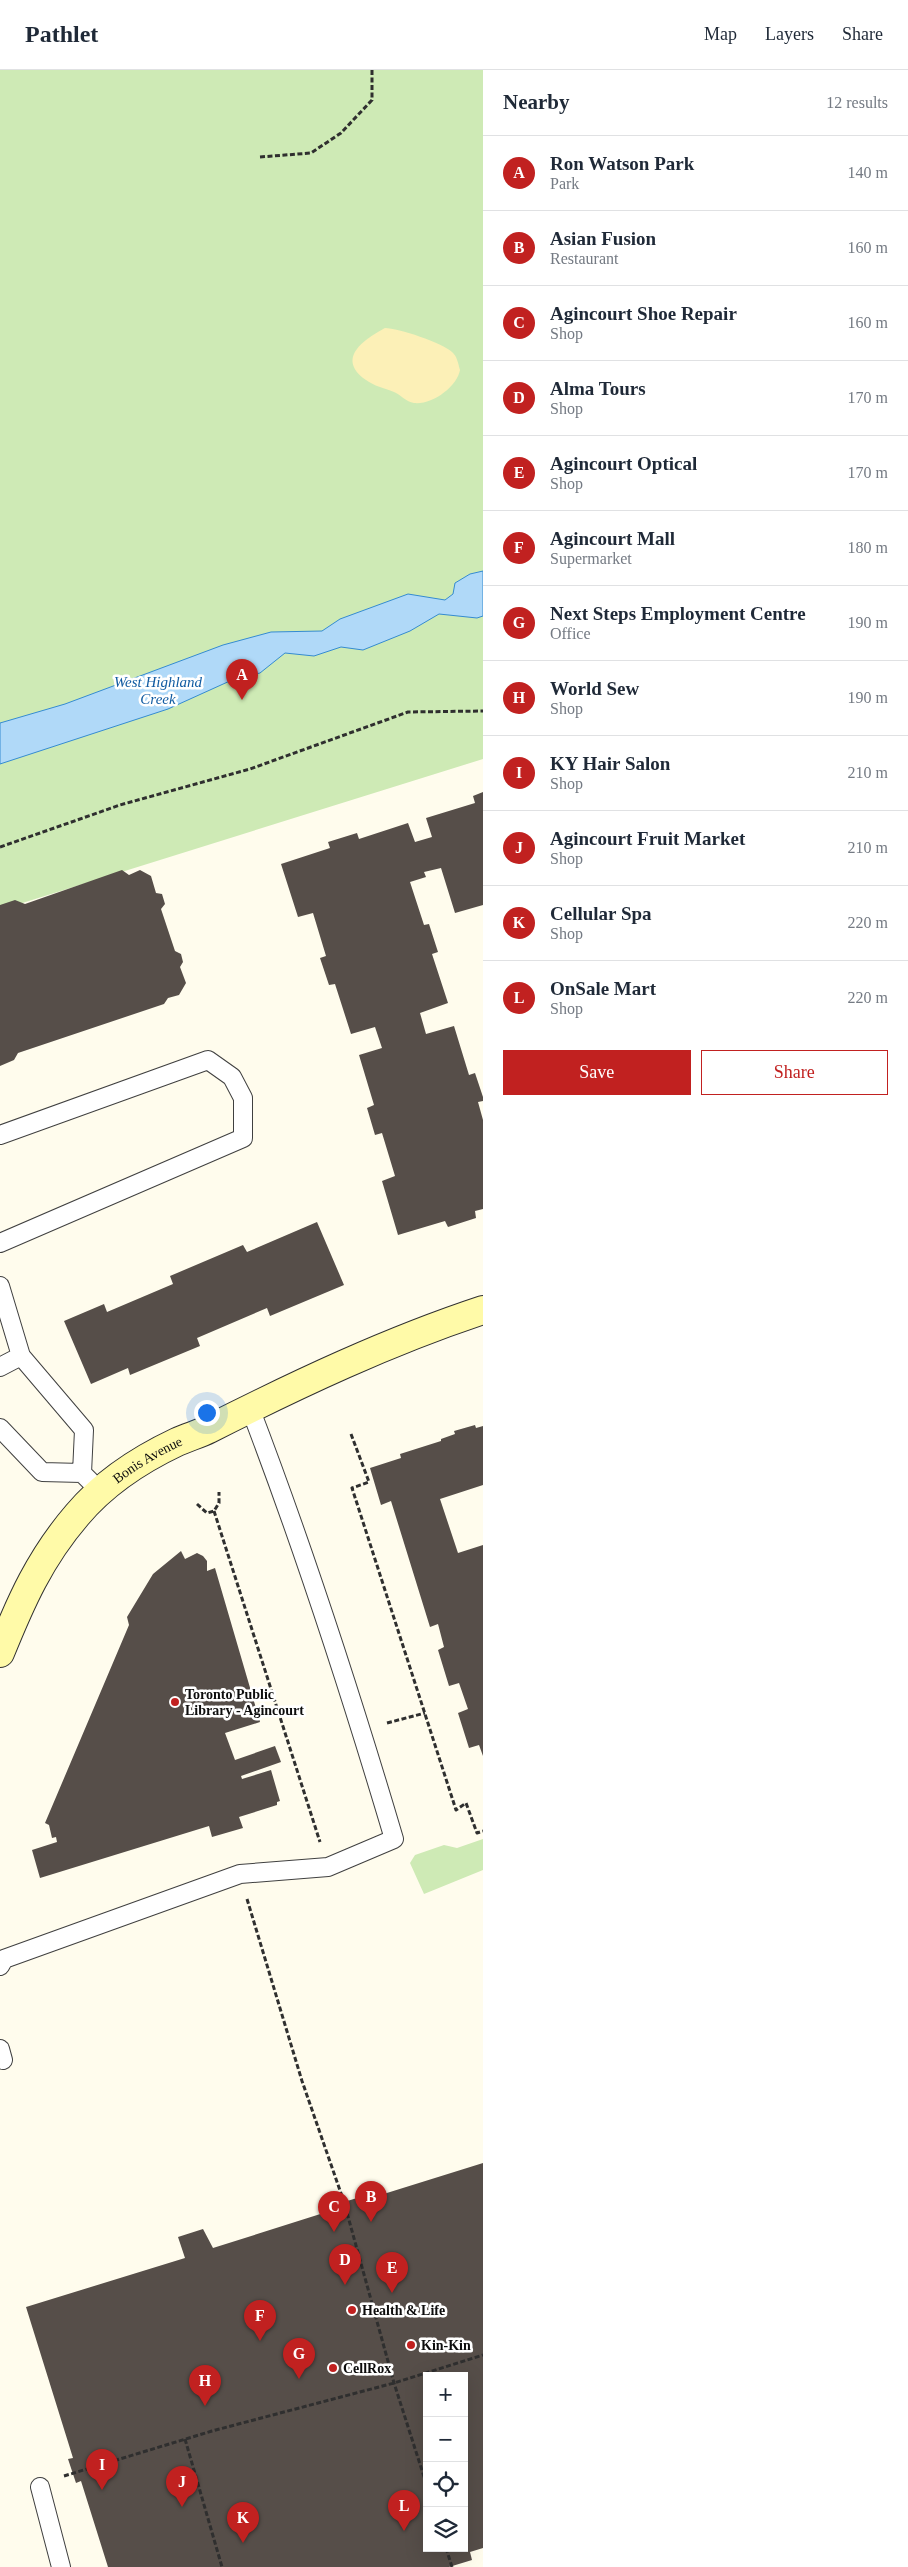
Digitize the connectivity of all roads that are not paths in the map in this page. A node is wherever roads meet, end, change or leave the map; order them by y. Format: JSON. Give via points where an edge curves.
{"nodes":[{"id":1,"x":0,"y":1135,"type":"edge"},
{"id":2,"x":0,"y":1243,"type":"edge"},
{"id":3,"x":0,"y":1286,"type":"edge"},
{"id":4,"x":483,"y":1310,"type":"edge"},
{"id":5,"x":21,"y":1356,"type":"junction"},
{"id":6,"x":0,"y":1367,"type":"edge"},
{"id":7,"x":250,"y":1408,"type":"junction"},
{"id":8,"x":0,"y":1428,"type":"edge"},
{"id":9,"x":91,"y":1483,"type":"junction"},
{"id":10,"x":0,"y":1653,"type":"edge"},
{"id":11,"x":0,"y":1966,"type":"edge"},
{"id":12,"x":40,"y":2487,"type":"road end"},
{"id":13,"x":61,"y":2567,"type":"edge"}],
"edges":[{"from":1,"to":2,"type":"lane","via":[[208,1060],[232,1076],[243,1098],[243,1138]]},
{"from":3,"to":5,"type":"lane"},
{"from":4,"to":7,"type":"street","name":"Bonis Avenue","via":[[400,1340]]},
{"from":5,"to":6,"type":"lane"},
{"from":5,"to":9,"type":"lane","via":[[84,1430]]},
{"from":7,"to":9,"type":"street","name":"Bonis Avenue"},
{"from":7,"to":11,"type":"lane","via":[[362,1729],[394,1839],[328,1867],[240,1874],[4,1960]]},
{"from":8,"to":9,"type":"lane","via":[[42,1472]]},
{"from":9,"to":10,"type":"street","name":"Bonis Avenue","via":[[78,1514],[46,1555],[26,1590]]},
{"from":12,"to":13,"type":"lane"}]}
